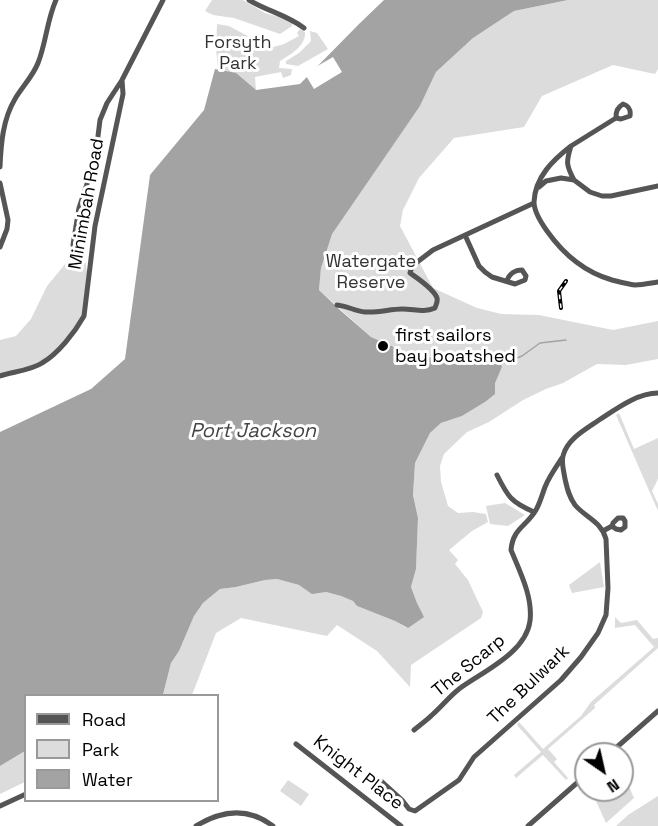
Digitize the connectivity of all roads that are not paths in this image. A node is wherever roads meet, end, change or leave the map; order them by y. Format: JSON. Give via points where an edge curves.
{"nodes":[{"id":1,"x":56,"y":0,"type":"edge"},
{"id":2,"x":163,"y":0,"type":"edge"},
{"id":3,"x":249,"y":0,"type":"edge"},
{"id":4,"x":304,"y":28,"type":"dead end"},
{"id":5,"x":122,"y":80,"type":"junction"},
{"id":6,"x":616,"y":118,"type":"dead end"},
{"id":7,"x":571,"y":146,"type":"junction"},
{"id":8,"x":0,"y":167,"type":"edge"},
{"id":9,"x":574,"y":180,"type":"junction"},
{"id":10,"x":0,"y":183,"type":"edge"},
{"id":11,"x":658,"y":186,"type":"edge"},
{"id":12,"x":537,"y":188,"type":"junction"},
{"id":13,"x":534,"y":203,"type":"junction"},
{"id":14,"x":465,"y":235,"type":"junction"},
{"id":15,"x":73,"y":245,"type":"dead end"},
{"id":16,"x":0,"y":247,"type":"edge"},
{"id":17,"x":507,"y":281,"type":"dead end"},
{"id":18,"x":658,"y":282,"type":"edge"},
{"id":19,"x":338,"y":305,"type":"dead end"},
{"id":20,"x":0,"y":375,"type":"edge"},
{"id":21,"x":658,"y":393,"type":"edge"},
{"id":22,"x":562,"y":456,"type":"junction"},
{"id":23,"x":497,"y":475,"type":"dead end"},
{"id":24,"x":534,"y":512,"type":"junction"},
{"id":25,"x":612,"y":526,"type":"dead end"},
{"id":26,"x":603,"y":531,"type":"junction"},
{"id":27,"x":658,"y":711,"type":"edge"},
{"id":28,"x":414,"y":730,"type":"dead end"},
{"id":29,"x":623,"y":742,"type":"edge"},
{"id":30,"x":296,"y":744,"type":"dead end"},
{"id":31,"x":380,"y":780,"type":"dead end"},
{"id":32,"x":574,"y":786,"type":"edge"},
{"id":33,"x":24,"y":795,"type":"edge"},
{"id":34,"x":0,"y":806,"type":"edge"},
{"id":35,"x":202,"y":824,"type":"edge"},
{"id":36,"x":196,"y":826,"type":"edge"},
{"id":37,"x":273,"y":826,"type":"edge"},
{"id":38,"x":401,"y":826,"type":"edge"},
{"id":39,"x":528,"y":826,"type":"edge"}],
"edges":[{"from":1,"to":8,"type":"street","via":[[37,67],[5,120]]},
{"from":2,"to":5,"type":"street","name":"Minimbah Road"},
{"from":3,"to":4,"type":"street"},
{"from":5,"to":15,"type":"street","via":[[100,120],[95,160],[79,208]]},
{"from":5,"to":20,"type":"street","name":"Minimbah Road","via":[[123,93],[95,226],[84,316],[61,348],[41,364]]},
{"from":6,"to":7,"type":"street"},
{"from":7,"to":9,"type":"street","via":[[567,160]]},
{"from":7,"to":12,"type":"street","via":[[554,159]]},
{"from":9,"to":11,"type":"street","via":[[602,196]]},
{"from":9,"to":12,"type":"street","via":[[552,179]]},
{"from":10,"to":16,"type":"street","via":[[8,220]]},
{"from":12,"to":13,"type":"street"},
{"from":13,"to":14,"type":"street"},
{"from":13,"to":18,"type":"street","via":[[551,237],[580,266],[623,283]]},
{"from":14,"to":17,"type":"street","via":[[479,266],[492,277]]},
{"from":14,"to":19,"type":"street","via":[[433,250],[412,266],[410,273],[437,298],[435,308],[424,312],[363,312]]},
{"from":21,"to":22,"type":"street","via":[[611,412],[580,433]]},
{"from":22,"to":24,"type":"street","name":"The Scarp"},
{"from":22,"to":26,"type":"street","via":[[570,497]]},
{"from":23,"to":24,"type":"street","via":[[517,505]]},
{"from":24,"to":28,"type":"street","name":"The Scarp","via":[[514,536],[511,550],[528,594],[530,622],[524,640]]},
{"from":25,"to":26,"type":"street"},
{"from":26,"to":31,"type":"street","name":"The Bulwark","via":[[606,615],[598,633],[561,680],[474,757],[459,780],[416,811],[409,809]]},
{"from":27,"to":29,"type":"street"},
{"from":30,"to":38,"type":"street","name":"Knight Place"},
{"from":32,"to":39,"type":"street"},
{"from":33,"to":34,"type":"street"},
{"from":35,"to":36,"type":"street"},
{"from":35,"to":37,"type":"street","via":[[218,816],[248,813]]}]}
